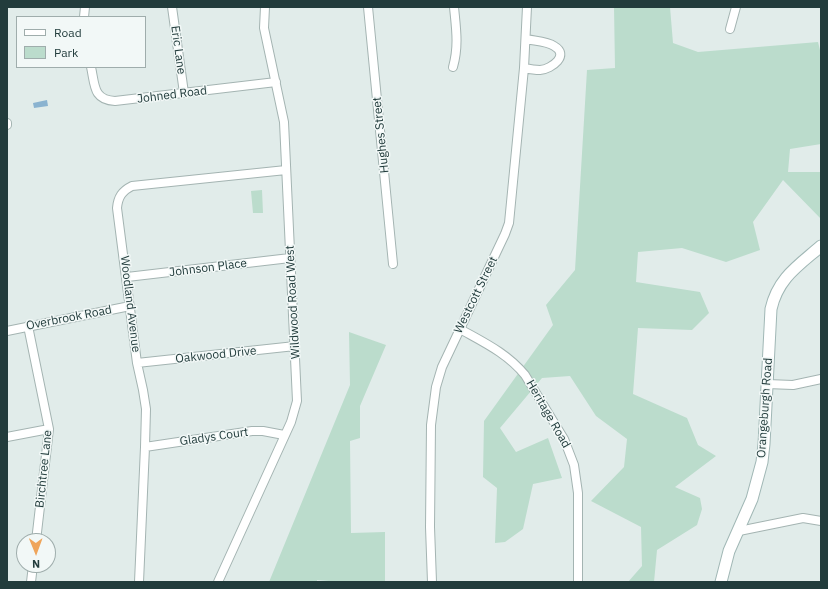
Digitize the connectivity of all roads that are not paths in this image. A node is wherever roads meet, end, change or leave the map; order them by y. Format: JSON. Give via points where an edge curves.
{"nodes":[{"id":1,"x":172,"y":7,"type":"edge"},
{"id":2,"x":264,"y":7,"type":"edge"},
{"id":3,"x":368,"y":7,"type":"edge"},
{"id":4,"x":454,"y":7,"type":"edge"},
{"id":5,"x":527,"y":7,"type":"edge"},
{"id":6,"x":736,"y":7,"type":"edge"},
{"id":7,"x":730,"y":29,"type":"dead end"},
{"id":8,"x":526,"y":39,"type":"junction"},
{"id":9,"x":452,"y":67,"type":"dead end"},
{"id":10,"x":91,"y":68,"type":"edge"},
{"id":11,"x":524,"y":68,"type":"junction"},
{"id":12,"x":276,"y":82,"type":"junction"},
{"id":13,"x":184,"y":93,"type":"junction"},
{"id":14,"x":286,"y":170,"type":"junction"},
{"id":15,"x":821,"y":246,"type":"edge"},
{"id":16,"x":290,"y":258,"type":"junction"},
{"id":17,"x":393,"y":264,"type":"dead end"},
{"id":18,"x":127,"y":277,"type":"junction"},
{"id":19,"x":130,"y":306,"type":"junction"},
{"id":20,"x":28,"y":326,"type":"junction"},
{"id":21,"x":460,"y":329,"type":"junction"},
{"id":22,"x":7,"y":331,"type":"edge"},
{"id":23,"x":296,"y":346,"type":"junction"},
{"id":24,"x":137,"y":363,"type":"junction"},
{"id":25,"x":821,"y":379,"type":"edge"},
{"id":26,"x":767,"y":384,"type":"junction"},
{"id":27,"x":49,"y":429,"type":"junction"},
{"id":28,"x":284,"y":435,"type":"junction"},
{"id":29,"x":7,"y":437,"type":"edge"},
{"id":30,"x":145,"y":446,"type":"junction"},
{"id":31,"x":821,"y":521,"type":"edge"},
{"id":32,"x":739,"y":531,"type":"junction"},
{"id":33,"x":37,"y":533,"type":"edge"},
{"id":34,"x":139,"y":582,"type":"edge"},
{"id":35,"x":218,"y":582,"type":"edge"},
{"id":36,"x":432,"y":582,"type":"edge"},
{"id":37,"x":578,"y":582,"type":"edge"},
{"id":38,"x":721,"y":582,"type":"edge"}],
"edges":[{"from":1,"to":13,"type":"street","name":"Eric Lane"},
{"from":2,"to":12,"type":"street","name":"Wildwood Road West","via":[[264,28]]},
{"from":3,"to":17,"type":"street","name":"Hughes Street"},
{"from":4,"to":9,"type":"street","via":[[458,39]]},
{"from":5,"to":8,"type":"street","name":"Westcott Street"},
{"from":6,"to":7,"type":"street"},
{"from":8,"to":11,"type":"street","name":"Westcott Street"},
{"from":8,"to":11,"type":"street","via":[[554,45],[561,56],[553,65],[541,70]]},
{"from":10,"to":13,"type":"street","name":"Johned Road","via":[[98,95],[109,101]]},
{"from":11,"to":21,"type":"street","name":"Westcott Street","via":[[509,223]]},
{"from":12,"to":13,"type":"street","name":"Johned Road"},
{"from":12,"to":14,"type":"street","name":"Wildwood Road West","via":[[284,122]]},
{"from":14,"to":16,"type":"street","name":"Wildwood Road West"},
{"from":14,"to":18,"type":"street","name":"Woodland Avenue","via":[[127,188],[119,197],[118,208]]},
{"from":15,"to":26,"type":"street","name":"Orangeburgh Road","via":[[788,275],[774,298],[771,309]]},
{"from":16,"to":18,"type":"street","name":"Johnson Place"},
{"from":16,"to":23,"type":"street","name":"Wildwood Road West"},
{"from":18,"to":19,"type":"street","name":"Woodland Avenue"},
{"from":19,"to":20,"type":"street","name":"Overbrook Road"},
{"from":19,"to":24,"type":"street","name":"Woodland Avenue"},
{"from":20,"to":22,"type":"street","name":"Overbrook Road"},
{"from":20,"to":27,"type":"street","name":"Birchtree Lane"},
{"from":21,"to":36,"type":"street","name":"Westcott Street","via":[[442,367],[432,408]]},
{"from":21,"to":37,"type":"street","name":"Heritage Road","via":[[500,351],[517,365],[564,439],[574,465],[578,493]]},
{"from":23,"to":24,"type":"street","name":"Oakwood Drive"},
{"from":23,"to":28,"type":"street","name":"Wildwood Road West","via":[[297,401]]},
{"from":24,"to":30,"type":"street","name":"Woodland Avenue","via":[[146,409]]},
{"from":25,"to":26,"type":"street","via":[[793,385]]},
{"from":26,"to":32,"type":"street","name":"Orangeburgh Road","via":[[762,462],[752,499]]},
{"from":27,"to":29,"type":"street"},
{"from":27,"to":33,"type":"street","name":"Birchtree Lane"},
{"from":28,"to":30,"type":"street","name":"Gladys Court","via":[[252,431]]},
{"from":28,"to":35,"type":"street","name":"Wildwood Road West"},
{"from":30,"to":34,"type":"street","name":"Woodland Avenue"},
{"from":31,"to":32,"type":"street","via":[[803,518]]},
{"from":32,"to":38,"type":"street","name":"Orangeburgh Road"}]}
